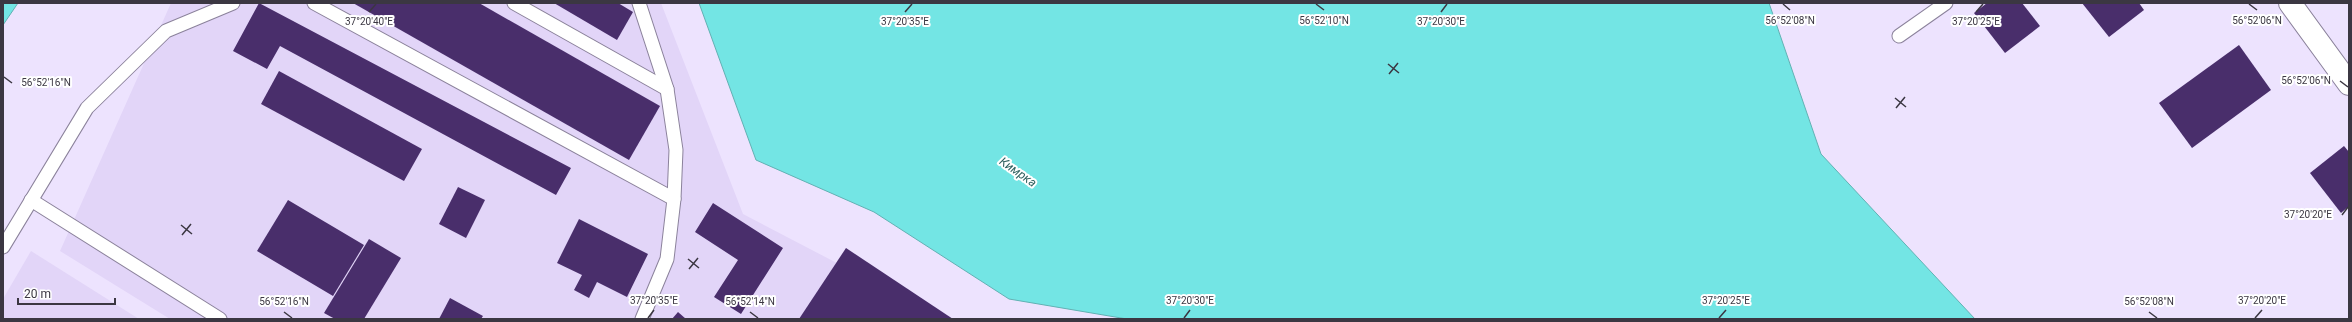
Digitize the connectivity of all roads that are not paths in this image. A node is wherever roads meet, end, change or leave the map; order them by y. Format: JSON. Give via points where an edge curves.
{"nodes":[{"id":1,"x":233,"y":3,"type":"edge"},
{"id":2,"x":314,"y":3,"type":"edge"},
{"id":3,"x":514,"y":3,"type":"edge"},
{"id":4,"x":639,"y":3,"type":"edge"},
{"id":5,"x":1946,"y":3,"type":"edge"},
{"id":6,"x":2290,"y":3,"type":"edge"},
{"id":7,"x":1899,"y":36,"type":"dead end"},
{"id":8,"x":2349,"y":84,"type":"edge"},
{"id":9,"x":666,"y":89,"type":"junction"},
{"id":10,"x":674,"y":199,"type":"junction"},
{"id":11,"x":31,"y":200,"type":"junction"},
{"id":12,"x":3,"y":247,"type":"edge"},
{"id":13,"x":220,"y":319,"type":"edge"},
{"id":14,"x":642,"y":319,"type":"edge"}],
"edges":[{"from":1,"to":11,"type":"lane","via":[[166,31],[86,108]]},
{"from":2,"to":10,"type":"lane"},
{"from":3,"to":9,"type":"lane"},
{"from":4,"to":9,"type":"lane"},
{"from":5,"to":7,"type":"lane"},
{"from":6,"to":8,"type":"street"},
{"from":9,"to":10,"type":"lane","via":[[676,150]]},
{"from":10,"to":14,"type":"lane","via":[[667,259]]},
{"from":11,"to":12,"type":"lane"},
{"from":11,"to":13,"type":"lane"}]}
